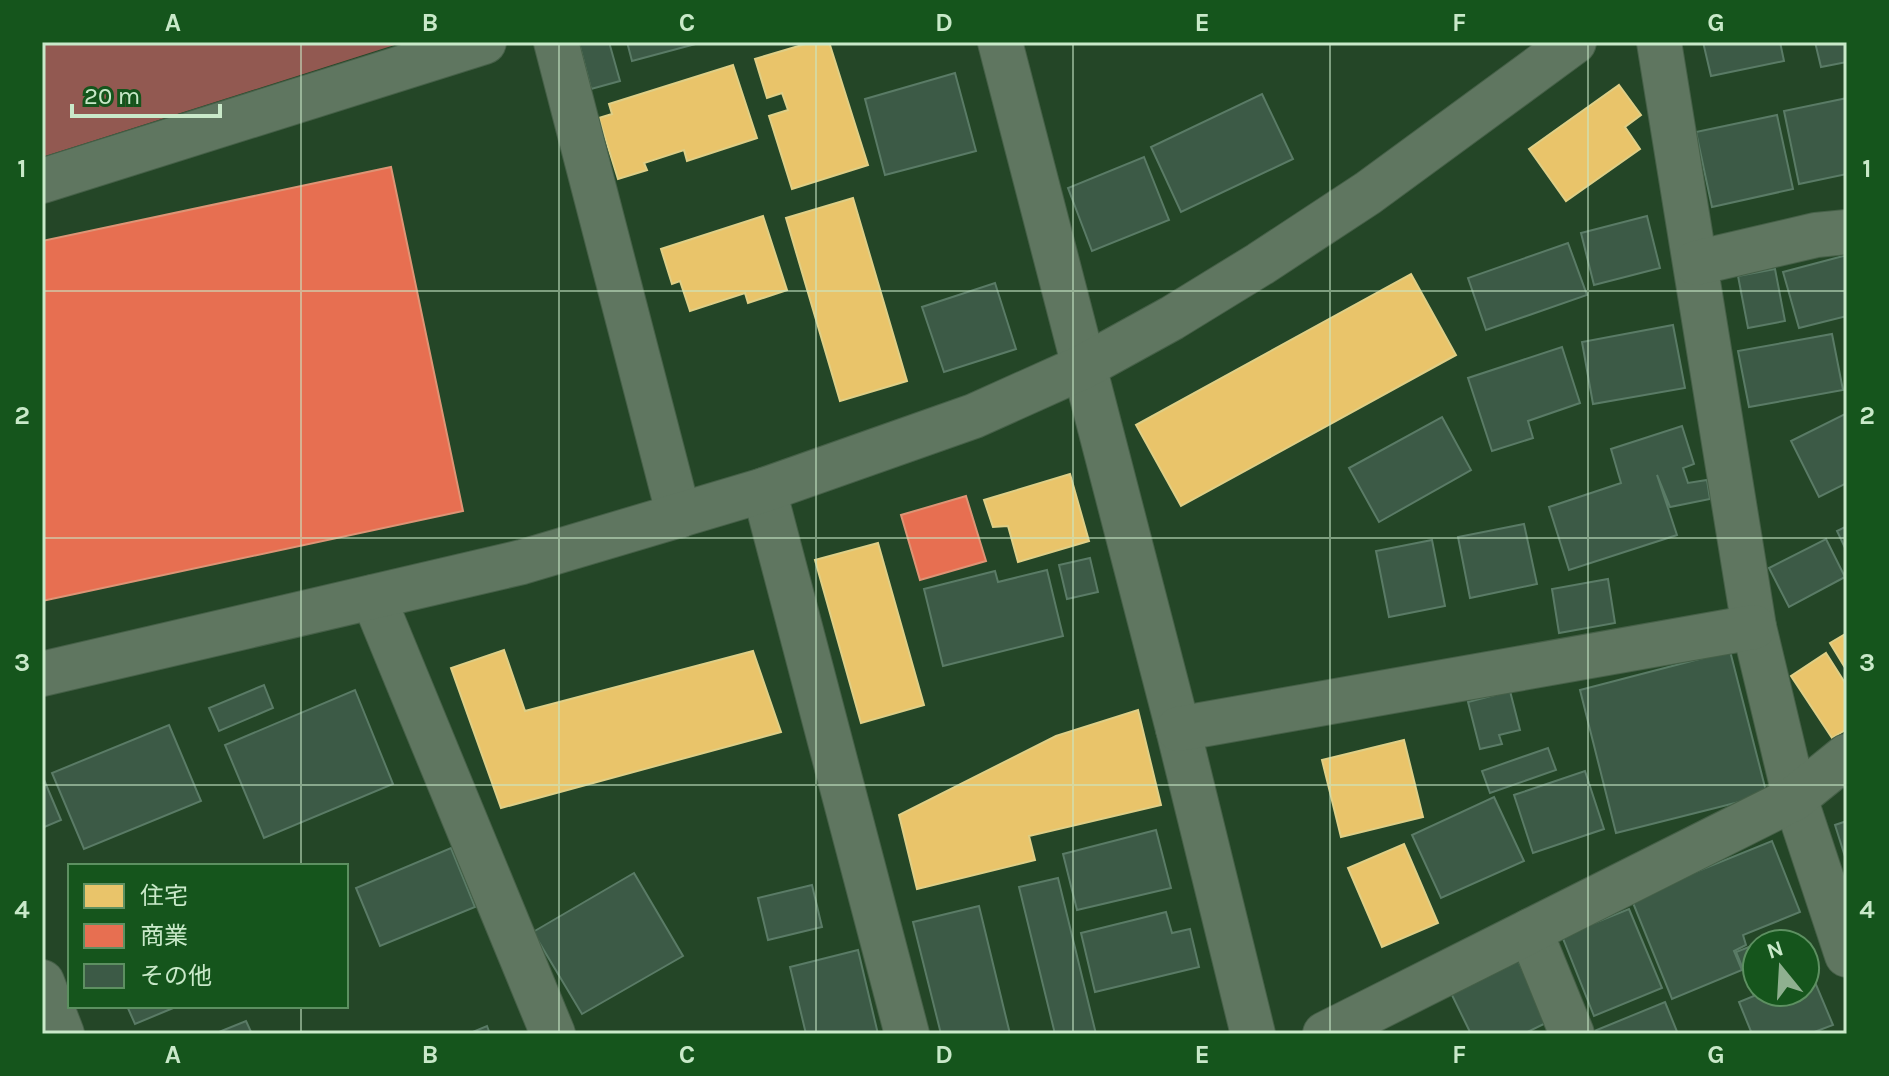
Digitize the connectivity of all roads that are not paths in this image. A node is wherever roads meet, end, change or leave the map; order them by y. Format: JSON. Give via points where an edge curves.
{"nodes":[{"id":1,"x":484,"y":42,"type":"edge"},
{"id":2,"x":556,"y":42,"type":"edge"},
{"id":3,"x":1000,"y":42,"type":"edge"},
{"id":4,"x":1574,"y":42,"type":"edge"},
{"id":5,"x":1659,"y":42,"type":"edge"},
{"id":6,"x":42,"y":181,"type":"edge"},
{"id":7,"x":1847,"y":232,"type":"edge"},
{"id":8,"x":1696,"y":263,"type":"junction"},
{"id":9,"x":1083,"y":367,"type":"junction"},
{"id":10,"x":764,"y":490,"type":"junction"},
{"id":11,"x":679,"y":516,"type":"junction"},
{"id":12,"x":373,"y":597,"type":"junction"},
{"id":13,"x":1754,"y":627,"type":"junction"},
{"id":14,"x":42,"y":674,"type":"edge"},
{"id":15,"x":1178,"y":729,"type":"junction"},
{"id":16,"x":1847,"y":756,"type":"edge"},
{"id":17,"x":1795,"y":798,"type":"junction"},
{"id":18,"x":1530,"y":931,"type":"junction"},
{"id":19,"x":1847,"y":955,"type":"edge"},
{"id":20,"x":42,"y":982,"type":"edge"},
{"id":21,"x":62,"y":1034,"type":"edge"},
{"id":22,"x":553,"y":1034,"type":"edge"},
{"id":23,"x":907,"y":1034,"type":"edge"},
{"id":24,"x":1253,"y":1034,"type":"edge"},
{"id":25,"x":1325,"y":1034,"type":"edge"},
{"id":26,"x":1572,"y":1034,"type":"edge"}],
"edges":[{"from":1,"to":6,"type":"street"},
{"from":2,"to":11,"type":"street"},
{"from":3,"to":9,"type":"street"},
{"from":4,"to":9,"type":"street","via":[[1368,193],[1172,318]]},
{"from":5,"to":8,"type":"street"},
{"from":7,"to":8,"type":"street"},
{"from":8,"to":13,"type":"street"},
{"from":9,"to":10,"type":"street","via":[[974,416]]},
{"from":9,"to":15,"type":"street"},
{"from":10,"to":11,"type":"street"},
{"from":10,"to":23,"type":"street"},
{"from":11,"to":12,"type":"street","via":[[522,562]]},
{"from":12,"to":14,"type":"street"},
{"from":12,"to":22,"type":"street"},
{"from":13,"to":15,"type":"street"},
{"from":13,"to":17,"type":"street"},
{"from":15,"to":24,"type":"street"},
{"from":16,"to":17,"type":"street"},
{"from":17,"to":18,"type":"street"},
{"from":17,"to":19,"type":"street"},
{"from":18,"to":25,"type":"street"},
{"from":18,"to":26,"type":"street"},
{"from":20,"to":21,"type":"street"}]}
